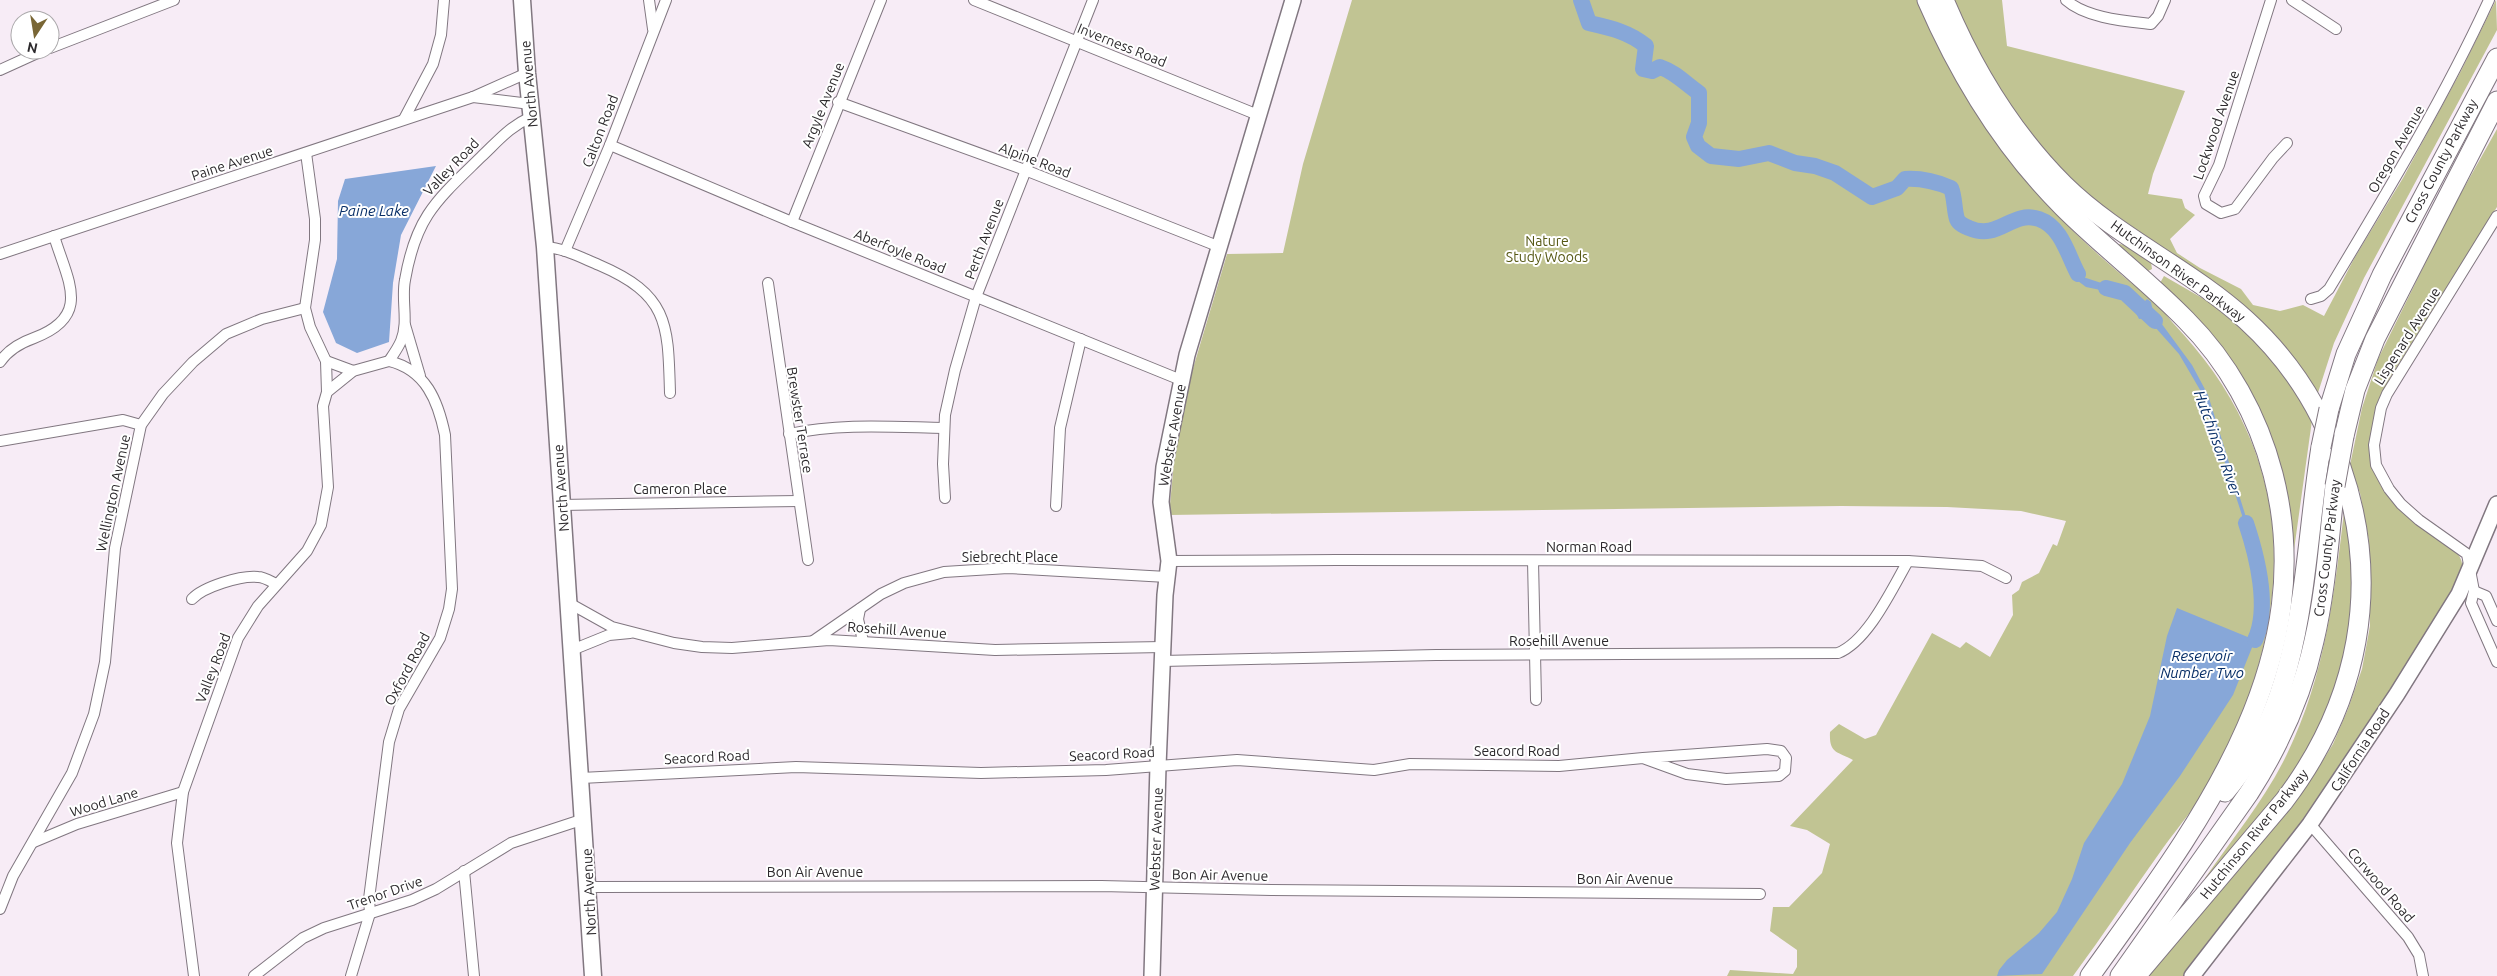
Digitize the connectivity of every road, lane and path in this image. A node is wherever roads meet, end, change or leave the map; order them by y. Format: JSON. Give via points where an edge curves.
{"nodes":[{"id":1,"x":174,"y":0,"type":"edge"},
{"id":2,"x":444,"y":0,"type":"edge"},
{"id":3,"x":522,"y":0,"type":"edge"},
{"id":4,"x":649,"y":0,"type":"edge"},
{"id":5,"x":666,"y":0,"type":"edge"},
{"id":6,"x":881,"y":0,"type":"edge"},
{"id":7,"x":974,"y":0,"type":"edge"},
{"id":8,"x":1092,"y":0,"type":"edge"},
{"id":9,"x":1293,"y":0,"type":"edge"},
{"id":10,"x":1928,"y":0,"type":"edge"},
{"id":11,"x":1944,"y":0,"type":"edge"},
{"id":12,"x":2066,"y":0,"type":"edge"},
{"id":13,"x":2165,"y":0,"type":"edge"},
{"id":14,"x":2271,"y":0,"type":"edge"},
{"id":15,"x":2292,"y":0,"type":"edge"},
{"id":16,"x":2489,"y":0,"type":"edge"},
{"id":17,"x":2336,"y":29,"type":"dead end"},
{"id":18,"x":653,"y":31,"type":"junction"},
{"id":19,"x":1076,"y":41,"type":"junction"},
{"id":20,"x":60,"y":44,"type":"edge"},
{"id":21,"x":2497,"y":58,"type":"edge"},
{"id":22,"x":21,"y":60,"type":"edge"},
{"id":23,"x":0,"y":69,"type":"edge"},
{"id":24,"x":527,"y":73,"type":"junction"},
{"id":25,"x":473,"y":97,"type":"junction"},
{"id":26,"x":2497,"y":101,"type":"edge"},
{"id":27,"x":838,"y":102,"type":"junction"},
{"id":28,"x":531,"y":110,"type":"junction"},
{"id":29,"x":1258,"y":116,"type":"junction"},
{"id":30,"x":404,"y":119,"type":"junction"},
{"id":31,"x":2287,"y":143,"type":"dead end"},
{"id":32,"x":610,"y":145,"type":"junction"},
{"id":33,"x":306,"y":153,"type":"junction"},
{"id":34,"x":1025,"y":170,"type":"junction"},
{"id":35,"x":2497,"y":216,"type":"edge"},
{"id":36,"x":792,"y":222,"type":"junction"},
{"id":37,"x":54,"y":236,"type":"junction"},
{"id":38,"x":545,"y":247,"type":"junction"},
{"id":39,"x":1220,"y":247,"type":"junction"},
{"id":40,"x":565,"y":251,"type":"junction"},
{"id":41,"x":0,"y":254,"type":"edge"},
{"id":42,"x":768,"y":283,"type":"dead end"},
{"id":43,"x":976,"y":297,"type":"junction"},
{"id":44,"x":2311,"y":299,"type":"dead end"},
{"id":45,"x":305,"y":308,"type":"junction"},
{"id":46,"x":405,"y":324,"type":"junction"},
{"id":47,"x":1081,"y":339,"type":"junction"},
{"id":48,"x":326,"y":361,"type":"junction"},
{"id":49,"x":390,"y":361,"type":"junction"},
{"id":50,"x":0,"y":362,"type":"edge"},
{"id":51,"x":353,"y":371,"type":"junction"},
{"id":52,"x":420,"y":377,"type":"junction"},
{"id":53,"x":1181,"y":380,"type":"junction"},
{"id":54,"x":327,"y":392,"type":"junction"},
{"id":55,"x":670,"y":393,"type":"dead end"},
{"id":56,"x":142,"y":425,"type":"junction"},
{"id":57,"x":944,"y":428,"type":"junction"},
{"id":58,"x":789,"y":434,"type":"junction"},
{"id":59,"x":0,"y":440,"type":"edge"},
{"id":60,"x":945,"y":498,"type":"dead end"},
{"id":61,"x":799,"y":501,"type":"junction"},
{"id":62,"x":2497,"y":504,"type":"edge"},
{"id":63,"x":561,"y":505,"type":"junction"},
{"id":64,"x":1056,"y":506,"type":"dead end"},
{"id":65,"x":808,"y":560,"type":"dead end"},
{"id":66,"x":1533,"y":561,"type":"junction"},
{"id":67,"x":1908,"y":561,"type":"junction"},
{"id":68,"x":1169,"y":562,"type":"junction"},
{"id":69,"x":2471,"y":567,"type":"junction"},
{"id":70,"x":1167,"y":577,"type":"junction"},
{"id":71,"x":2006,"y":578,"type":"dead end"},
{"id":72,"x":276,"y":584,"type":"junction"},
{"id":73,"x":2474,"y":590,"type":"junction"},
{"id":74,"x":192,"y":599,"type":"dead end"},
{"id":75,"x":569,"y":602,"type":"junction"},
{"id":76,"x":860,"y":609,"type":"junction"},
{"id":77,"x":2497,"y":621,"type":"edge"},
{"id":78,"x":631,"y":633,"type":"junction"},
{"id":79,"x":812,"y":641,"type":"junction"},
{"id":80,"x":863,"y":642,"type":"junction"},
{"id":81,"x":572,"y":650,"type":"junction"},
{"id":82,"x":1162,"y":654,"type":"junction"},
{"id":83,"x":1535,"y":656,"type":"junction"},
{"id":84,"x":2497,"y":662,"type":"edge"},
{"id":85,"x":1536,"y":700,"type":"dead end"},
{"id":86,"x":1643,"y":758,"type":"junction"},
{"id":87,"x":1158,"y":766,"type":"junction"},
{"id":88,"x":581,"y":778,"type":"junction"},
{"id":89,"x":183,"y":792,"type":"junction"},
{"id":90,"x":584,"y":819,"type":"junction"},
{"id":91,"x":2310,"y":824,"type":"junction"},
{"id":92,"x":34,"y":842,"type":"junction"},
{"id":93,"x":2179,"y":847,"type":"junction"},
{"id":94,"x":464,"y":871,"type":"junction"},
{"id":95,"x":589,"y":887,"type":"junction"},
{"id":96,"x":1154,"y":887,"type":"junction"},
{"id":97,"x":1760,"y":894,"type":"dead end"},
{"id":98,"x":0,"y":909,"type":"edge"},
{"id":99,"x":370,"y":913,"type":"junction"},
{"id":100,"x":2422,"y":973,"type":"edge"},
{"id":101,"x":194,"y":976,"type":"edge"},
{"id":102,"x":254,"y":976,"type":"edge"},
{"id":103,"x":351,"y":976,"type":"edge"},
{"id":104,"x":474,"y":976,"type":"edge"},
{"id":105,"x":593,"y":976,"type":"edge"},
{"id":106,"x":1152,"y":976,"type":"edge"},
{"id":107,"x":2090,"y":976,"type":"edge"},
{"id":108,"x":2120,"y":976,"type":"edge"},
{"id":109,"x":2136,"y":976,"type":"edge"},
{"id":110,"x":2192,"y":976,"type":"edge"}],
"edges":[{"from":1,"to":20,"type":"street"},
{"from":2,"to":30,"type":"street","via":[[434,64]]},
{"from":3,"to":24,"type":"main road","name":"North Avenue"},
{"from":4,"to":18,"type":"street"},
{"from":5,"to":18,"type":"street","name":"Calton Road"},
{"from":6,"to":27,"type":"street","name":"Argyle Avenue"},
{"from":7,"to":19,"type":"street","name":"Inverness Road"},
{"from":8,"to":19,"type":"street","name":"Perth Avenue"},
{"from":9,"to":29,"type":"street","name":"Webster Avenue"},
{"from":10,"to":93,"type":"highway","name":"Hutchinson River Parkway","via":[[1972,88],[2030,170],[2075,219],[2188,322],[2215,354],[2250,411],[2270,466],[2281,515],[2284,556],[2282,598],[2272,656],[2260,696],[2240,743]]},
{"from":11,"to":109,"type":"highway","name":"Hutchinson River Parkway","via":[[1963,42],[1992,91],[2025,140],[2054,174],[2098,213],[2236,311],[2292,371],[2315,405],[2330,437],[2356,519],[2362,569],[2360,619],[2348,676],[2328,730],[2284,801]]},
{"from":12,"to":13,"type":"street","via":[[2079,9],[2101,16],[2137,22],[2155,22]]},
{"from":14,"to":31,"type":"street","name":"Lockwood Avenue","via":[[2219,166],[2204,196],[2206,204],[2221,214],[2235,209]]},
{"from":15,"to":17,"type":"street"},
{"from":16,"to":44,"type":"street","name":"Oregon Avenue","via":[[2405,163],[2329,289]]},
{"from":18,"to":32,"type":"street","name":"Calton Road"},
{"from":19,"to":29,"type":"street","name":"Inverness Road"},
{"from":19,"to":34,"type":"street","name":"Perth Avenue"},
{"from":21,"to":93,"type":"highway","name":"Cross County Parkway","bridge":true,"via":[[2379,282],[2346,354],[2321,447],[2300,614],[2282,686],[2261,736],[2236,780]]},
{"from":22,"to":23,"type":"street"},
{"from":24,"to":25,"type":"street","name":"Paine Avenue"},
{"from":24,"to":28,"type":"main road","name":"North Avenue"},
{"from":25,"to":28,"type":"street","name":"Paine Avenue"},
{"from":25,"to":30,"type":"street","name":"Paine Avenue"},
{"from":26,"to":108,"type":"highway","name":"Cross County Parkway","bridge":true,"via":[[2374,339],[2355,390],[2344,436],[2314,640],[2288,721],[2249,793]]},
{"from":27,"to":34,"type":"street","name":"Alpine Road"},
{"from":27,"to":36,"type":"street","name":"Argyle Avenue"},
{"from":28,"to":38,"type":"main road","name":"North Avenue"},
{"from":28,"to":46,"type":"street","name":"Valley Road","via":[[458,177],[431,208],[410,253],[402,302]]},
{"from":29,"to":39,"type":"street","name":"Webster Avenue"},
{"from":30,"to":33,"type":"street","name":"Paine Avenue"},
{"from":32,"to":36,"type":"street","name":"Aberfoyle Road"},
{"from":32,"to":40,"type":"street","name":"Calton Road"},
{"from":33,"to":37,"type":"street","name":"Paine Avenue"},
{"from":33,"to":45,"type":"street","via":[[315,240]]},
{"from":34,"to":39,"type":"street","name":"Alpine Road"},
{"from":34,"to":43,"type":"street","name":"Perth Avenue"},
{"from":35,"to":69,"type":"street","name":"Lispenard Avenue","via":[[2393,382],[2381,408],[2374,445],[2375,460],[2389,489],[2419,520],[2467,554]]},
{"from":36,"to":43,"type":"street","name":"Aberfoyle Road"},
{"from":37,"to":41,"type":"street","name":"Paine Avenue"},
{"from":37,"to":50,"type":"street","via":[[70,288],[71,307],[67,317],[57,328],[8,351]]},
{"from":38,"to":40,"type":"street"},
{"from":38,"to":63,"type":"main road","name":"North Avenue"},
{"from":39,"to":53,"type":"street","name":"Webster Avenue"},
{"from":40,"to":55,"type":"street","via":[[620,274],[652,300],[668,339]]},
{"from":42,"to":58,"type":"street","name":"Brewster Terrace"},
{"from":43,"to":47,"type":"street","name":"Aberfoyle Road"},
{"from":43,"to":57,"type":"street","name":"Perth Avenue","via":[[955,370]]},
{"from":45,"to":48,"type":"street","name":"Valley Road"},
{"from":45,"to":56,"type":"street","name":"Wellington Avenue","via":[[262,319],[221,338],[163,394]]},
{"from":46,"to":49,"type":"street","name":"Valley Road","via":[[401,341]]},
{"from":46,"to":52,"type":"street"},
{"from":47,"to":53,"type":"street","name":"Aberfoyle Road"},
{"from":47,"to":64,"type":"street","via":[[1060,428]]},
{"from":48,"to":51,"type":"street"},
{"from":48,"to":54,"type":"street","name":"Valley Road"},
{"from":49,"to":51,"type":"street"},
{"from":49,"to":52,"type":"street","via":[[411,368]]},
{"from":51,"to":54,"type":"street"},
{"from":52,"to":99,"type":"street","name":"Oxford Road","via":[[434,399],[445,435],[452,589],[440,638],[403,702],[388,742]]},
{"from":53,"to":68,"type":"street","name":"Webster Avenue","via":[[1164,466],[1161,502]]},
{"from":54,"to":72,"type":"street","name":"Valley Road","via":[[323,406],[328,487],[321,525],[307,551]]},
{"from":56,"to":59,"type":"street","via":[[123,420]]},
{"from":56,"to":92,"type":"street","name":"Wellington Avenue","via":[[114,548],[105,662],[94,714],[72,773]]},
{"from":57,"to":58,"type":"street","via":[[861,426],[817,428]]},
{"from":57,"to":60,"type":"street","name":"Perth Avenue"},
{"from":58,"to":61,"type":"street","name":"Brewster Terrace"},
{"from":61,"to":63,"type":"street","name":"Cameron Place"},
{"from":61,"to":65,"type":"street","name":"Brewster Terrace"},
{"from":62,"to":69,"type":"street","name":"California Road"},
{"from":63,"to":75,"type":"main road","name":"North Avenue"},
{"from":66,"to":67,"type":"street","name":"Norman Road"},
{"from":66,"to":68,"type":"street","name":"Norman Road"},
{"from":66,"to":83,"type":"street"},
{"from":67,"to":71,"type":"street","name":"Norman Road","via":[[1982,566]]},
{"from":67,"to":83,"type":"street","name":"Rosehill Avenue","via":[[1860,637],[1838,653]]},
{"from":68,"to":70,"type":"street","name":"Webster Avenue"},
{"from":69,"to":73,"type":"street"},
{"from":69,"to":91,"type":"street","name":"California Road","via":[[2432,638]]},
{"from":70,"to":76,"type":"street","name":"Siebrecht Place","via":[[1008,568],[944,572],[881,594]]},
{"from":70,"to":82,"type":"street","name":"Webster Avenue"},
{"from":72,"to":74,"type":"street","via":[[252,576],[220,584],[197,593]]},
{"from":72,"to":89,"type":"street","name":"Valley Road","via":[[238,638]]},
{"from":73,"to":77,"type":"street","via":[[2486,596]]},
{"from":73,"to":84,"type":"street","via":[[2471,603]]},
{"from":75,"to":78,"type":"street","name":"Rosehill Avenue","via":[[606,624]]},
{"from":75,"to":81,"type":"main road","name":"North Avenue"},
{"from":76,"to":79,"type":"street","name":"Siebrecht Place"},
{"from":76,"to":80,"type":"street","via":[[858,619]]},
{"from":78,"to":79,"type":"street","name":"Rosehill Avenue","via":[[702,648]]},
{"from":78,"to":81,"type":"street","name":"Rosehill Avenue","via":[[609,635]]},
{"from":79,"to":80,"type":"street","name":"Rosehill Avenue"},
{"from":80,"to":82,"type":"street","name":"Rosehill Avenue","via":[[996,650]]},
{"from":81,"to":88,"type":"main road","name":"North Avenue"},
{"from":82,"to":83,"type":"street","name":"Rosehill Avenue"},
{"from":82,"to":87,"type":"street","name":"Webster Avenue"},
{"from":83,"to":85,"type":"street"},
{"from":86,"to":86,"type":"street","name":"Seacord Road","via":[[1688,774],[1742,779],[1779,776],[1785,771],[1786,758],[1781,751],[1768,749]]},
{"from":86,"to":87,"type":"street","name":"Seacord Road","via":[[1559,766],[1410,764],[1374,770],[1237,760]]},
{"from":87,"to":88,"type":"street","name":"Seacord Road","via":[[981,773],[796,767]]},
{"from":87,"to":96,"type":"street","name":"Webster Avenue"},
{"from":88,"to":90,"type":"main road","name":"North Avenue"},
{"from":89,"to":92,"type":"street","name":"Wood Lane","via":[[77,824]]},
{"from":89,"to":101,"type":"street","name":"Valley Road","via":[[177,843]]},
{"from":90,"to":94,"type":"street","name":"Trenor Drive","via":[[511,843]]},
{"from":90,"to":95,"type":"main road","name":"North Avenue"},
{"from":91,"to":100,"type":"street","name":"Corwood Road","via":[[2408,937],[2419,955]]},
{"from":91,"to":110,"type":"street","name":"California Road"},
{"from":92,"to":98,"type":"street","name":"Wellington Avenue","via":[[13,876]]},
{"from":93,"to":107,"type":"highway","name":"Hutchinson River Parkway"},
{"from":94,"to":99,"type":"street","name":"Trenor Drive","via":[[412,900]]},
{"from":94,"to":104,"type":"street"},
{"from":95,"to":96,"type":"street","name":"Bon Air Avenue"},
{"from":95,"to":105,"type":"main road","name":"North Avenue"},
{"from":96,"to":97,"type":"street","name":"Bon Air Avenue"},
{"from":96,"to":106,"type":"street","name":"Webster Avenue"},
{"from":99,"to":102,"type":"street","name":"Trenor Drive","via":[[303,938]]},
{"from":99,"to":103,"type":"street","name":"Oxford Road"}]}
